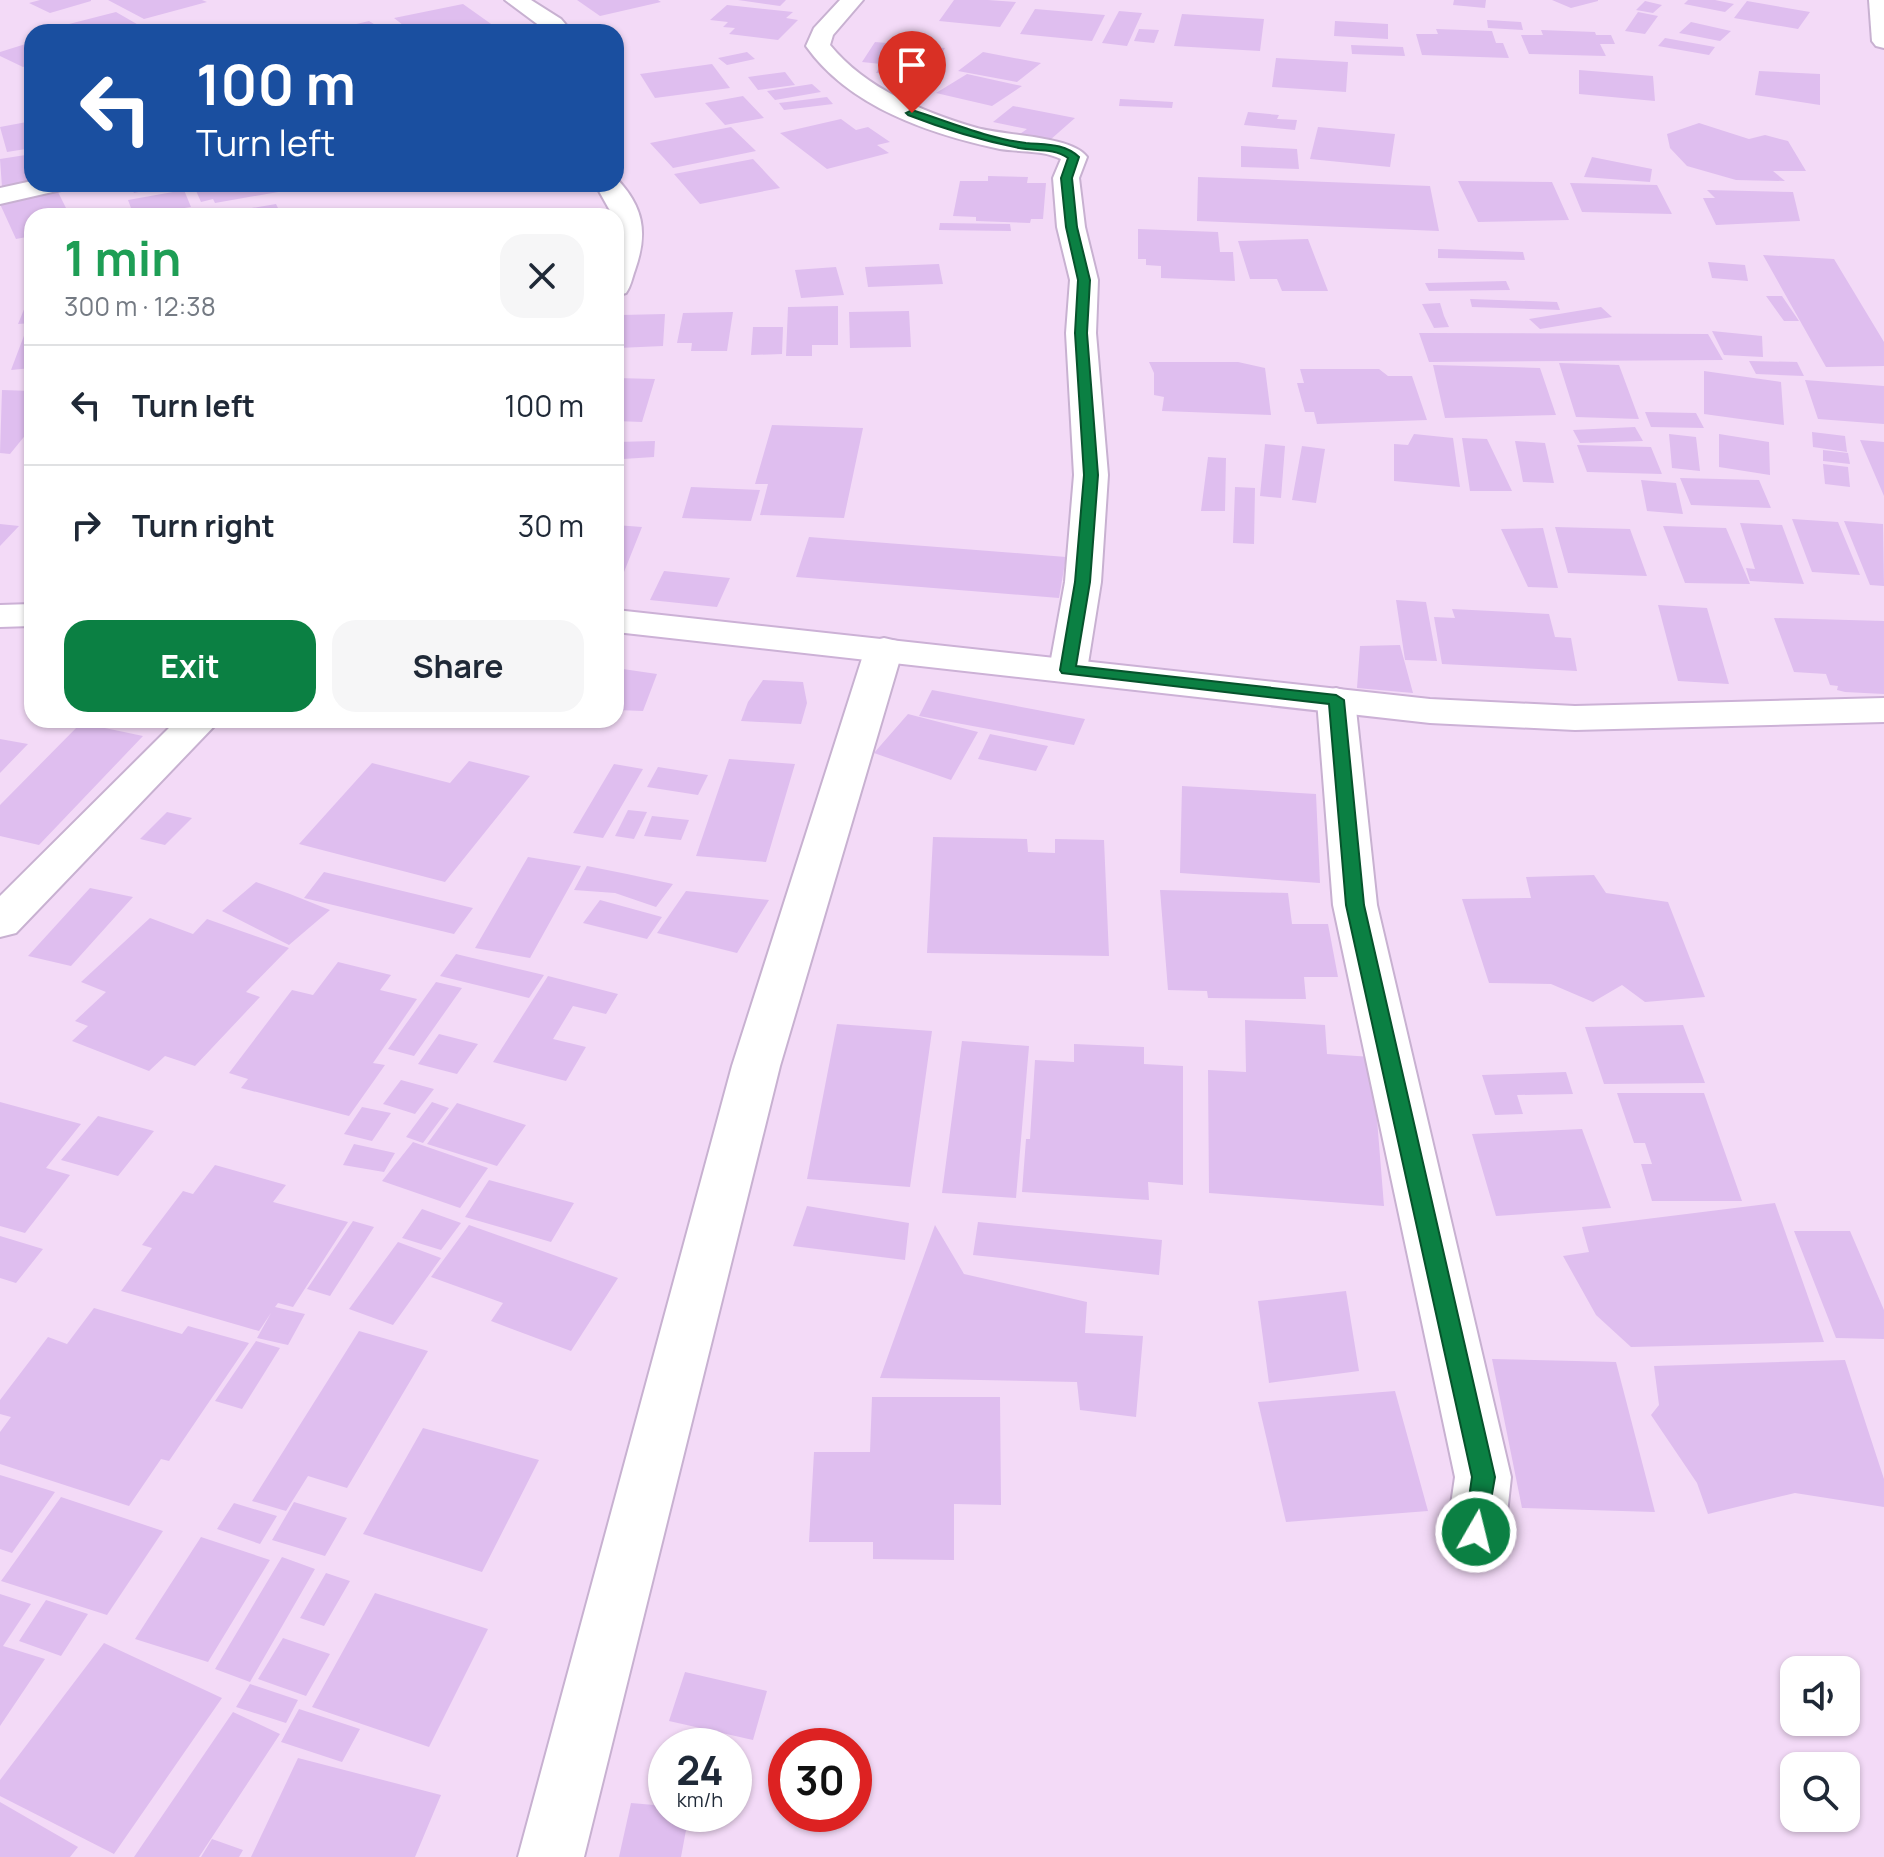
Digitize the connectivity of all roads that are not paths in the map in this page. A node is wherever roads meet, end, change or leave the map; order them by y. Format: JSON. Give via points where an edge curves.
{"nodes":[{"id":1,"x":516,"y":0,"type":"edge"},
{"id":2,"x":852,"y":0,"type":"edge"},
{"id":3,"x":1880,"y":0,"type":"edge"},
{"id":4,"x":553,"y":24,"type":"edge"},
{"id":5,"x":1884,"y":41,"type":"edge"},
{"id":6,"x":24,"y":190,"type":"edge"},
{"id":7,"x":0,"y":196,"type":"edge"},
{"id":8,"x":624,"y":211,"type":"edge"},
{"id":9,"x":624,"y":259,"type":"edge"},
{"id":10,"x":24,"y":615,"type":"edge"},
{"id":11,"x":0,"y":616,"type":"edge"},
{"id":12,"x":624,"y":622,"type":"edge"},
{"id":13,"x":884,"y":649,"type":"junction"},
{"id":14,"x":1068,"y":670,"type":"junction"},
{"id":15,"x":1336,"y":700,"type":"junction"},
{"id":16,"x":1884,"y":710,"type":"edge"},
{"id":17,"x":192,"y":728,"type":"edge"},
{"id":18,"x":0,"y":922,"type":"edge"},
{"id":19,"x":1476,"y":1532,"type":"dead end"},
{"id":20,"x":551,"y":1857,"type":"edge"}],
"edges":[{"from":1,"to":4,"type":"street"},
{"from":2,"to":14,"type":"street","via":[[822,33],[818,46],[856,83],[957,131],[1063,149],[1074,157],[1066,178],[1084,280],[1081,333],[1091,475],[1083,582]]},
{"from":3,"to":5,"type":"street"},
{"from":6,"to":7,"type":"street"},
{"from":8,"to":9,"type":"street","via":[[630,221]]},
{"from":10,"to":11,"type":"street"},
{"from":12,"to":13,"type":"street"},
{"from":13,"to":14,"type":"street"},
{"from":13,"to":20,"type":"street","via":[[756,1066]]},
{"from":14,"to":15,"type":"street"},
{"from":15,"to":16,"type":"street","via":[[1575,718]]},
{"from":15,"to":19,"type":"street","via":[[1355,905],[1483,1477]]},
{"from":17,"to":18,"type":"street"}]}
